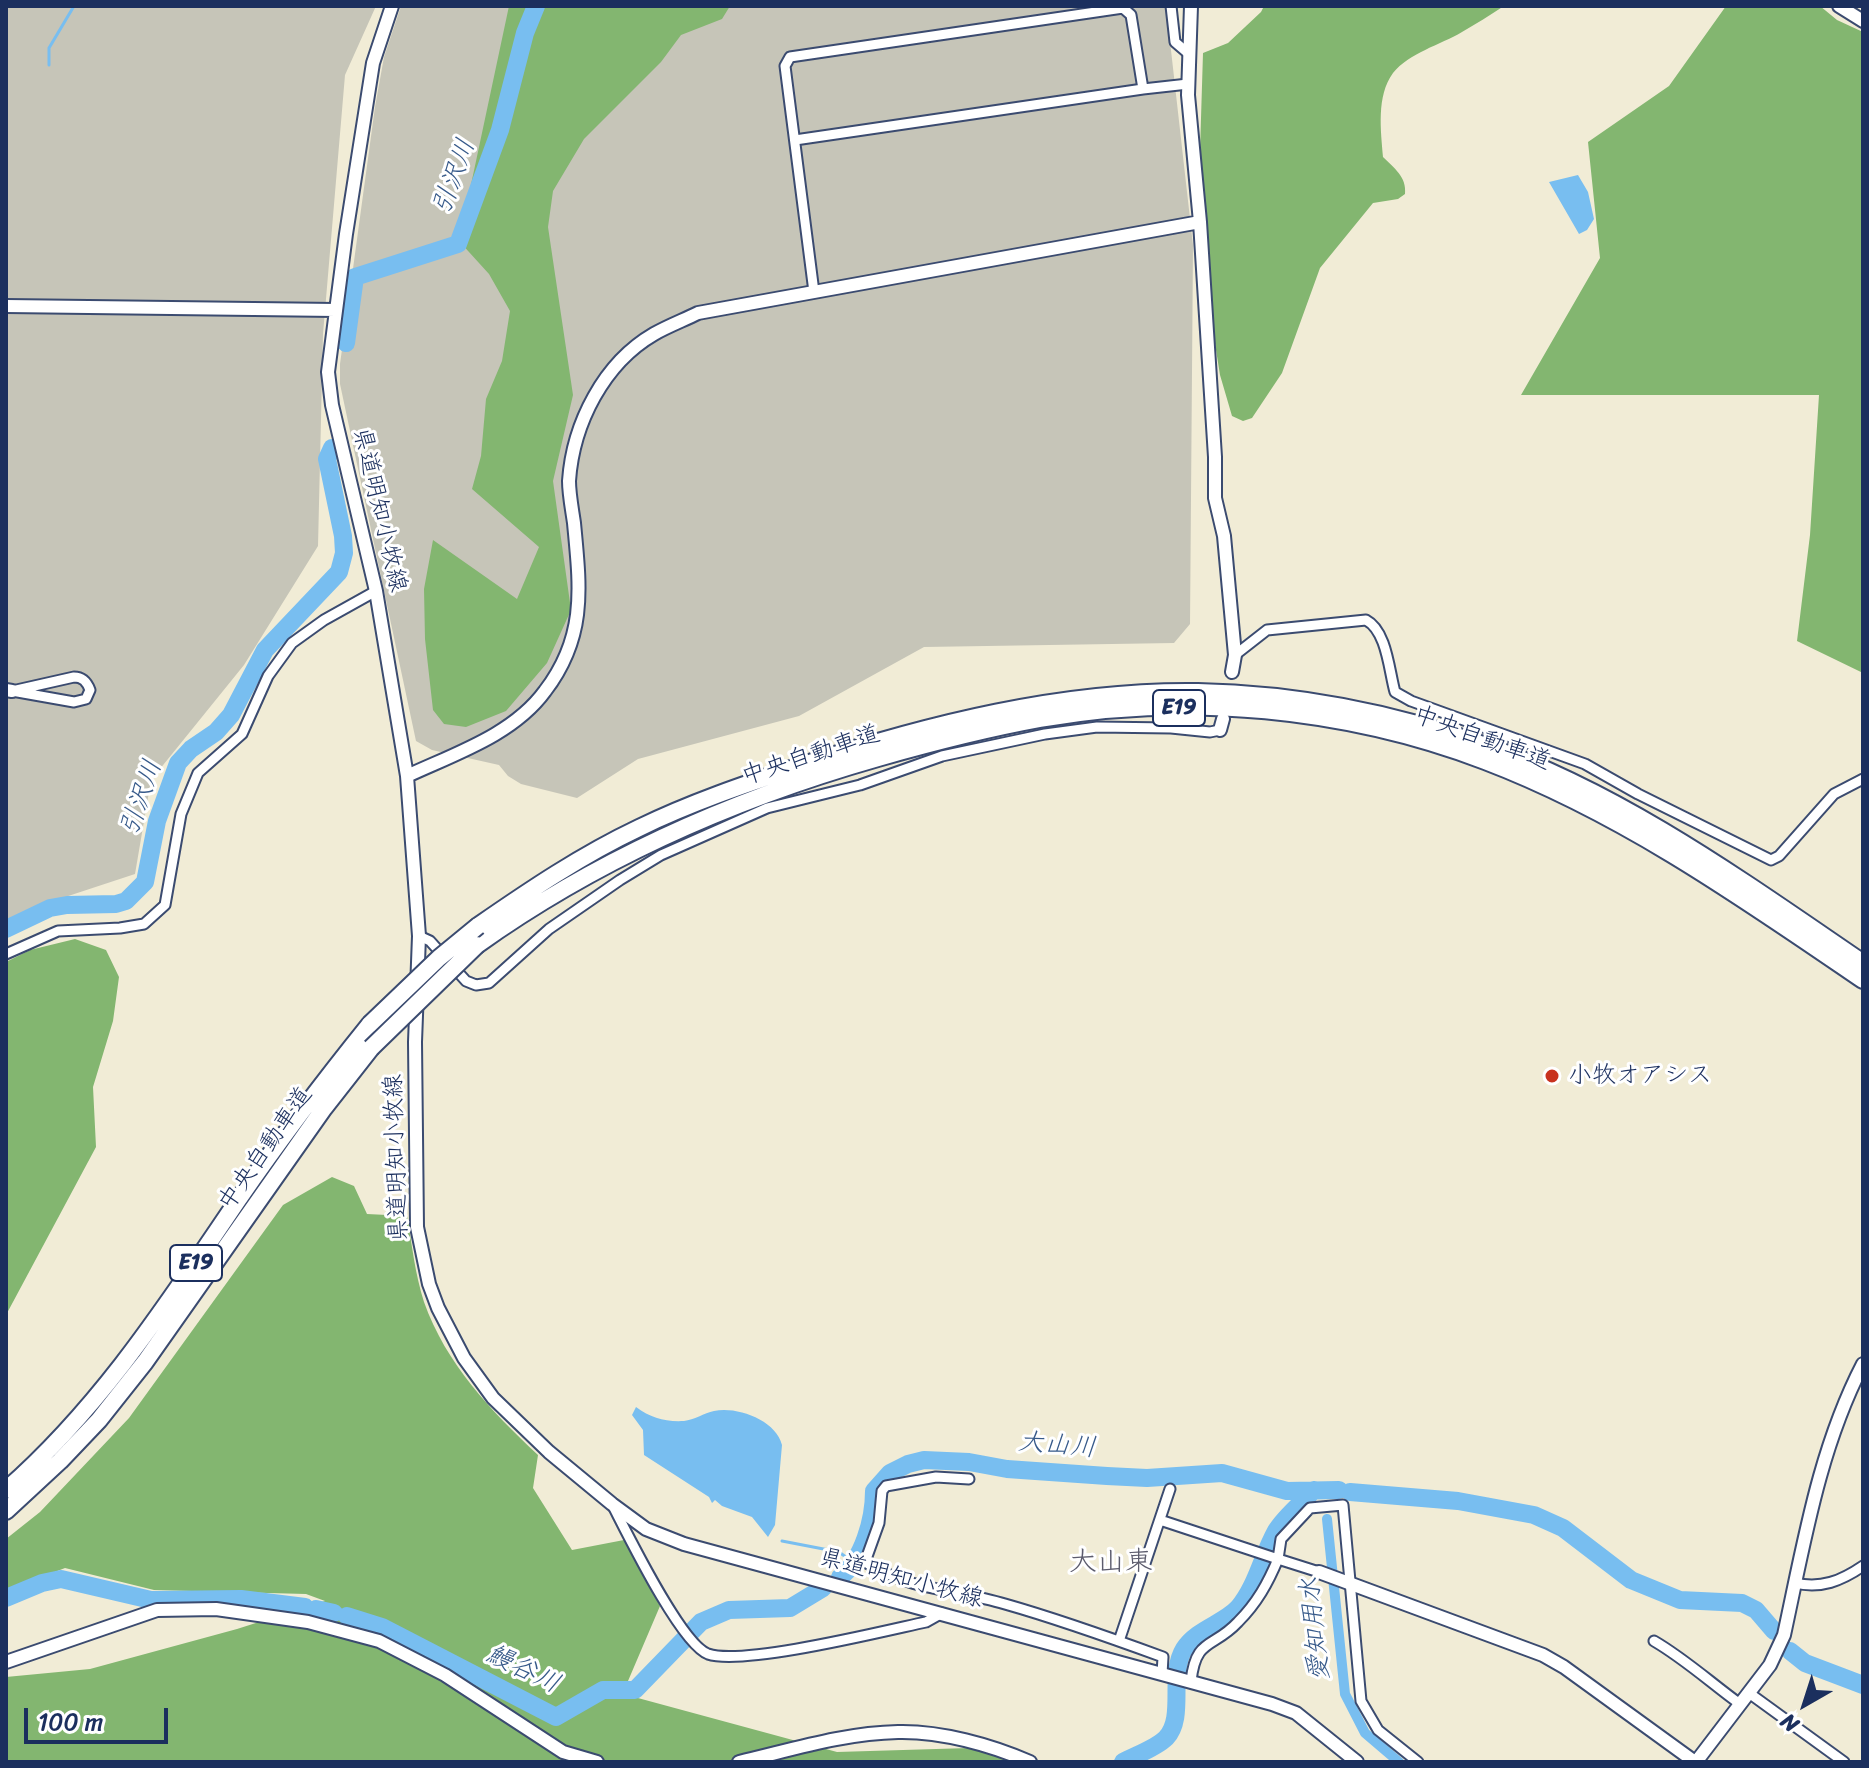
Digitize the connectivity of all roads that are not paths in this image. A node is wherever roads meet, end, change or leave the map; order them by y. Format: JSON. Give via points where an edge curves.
{"nodes":[{"id":1,"x":392,"y":6,"type":"edge"},
{"id":2,"x":1171,"y":6,"type":"edge"},
{"id":3,"x":1191,"y":6,"type":"edge"},
{"id":4,"x":1839,"y":6,"type":"edge"},
{"id":5,"x":1863,"y":21,"type":"edge"},
{"id":6,"x":1189,"y":54,"type":"junction"},
{"id":7,"x":1188,"y":84,"type":"junction"},
{"id":8,"x":1143,"y":89,"type":"junction"},
{"id":9,"x":795,"y":140,"type":"junction"},
{"id":10,"x":1200,"y":222,"type":"junction"},
{"id":11,"x":814,"y":292,"type":"junction"},
{"id":12,"x":6,"y":306,"type":"edge"},
{"id":13,"x":336,"y":310,"type":"junction"},
{"id":14,"x":376,"y":591,"type":"junction"},
{"id":15,"x":1235,"y":655,"type":"junction"},
{"id":16,"x":1232,"y":672,"type":"dead end"},
{"id":17,"x":9,"y":691,"type":"edge"},
{"id":18,"x":1221,"y":724,"type":"dead end"},
{"id":19,"x":407,"y":776,"type":"junction"},
{"id":20,"x":1863,"y":779,"type":"edge"},
{"id":21,"x":419,"y":936,"type":"junction"},
{"id":22,"x":6,"y":954,"type":"edge"},
{"id":23,"x":1863,"y":963,"type":"edge"},
{"id":24,"x":1863,"y":980,"type":"edge"},
{"id":25,"x":1862,"y":1367,"type":"edge"},
{"id":26,"x":969,"y":1479,"type":"dead end"},
{"id":27,"x":1170,"y":1489,"type":"dead end"},
{"id":28,"x":6,"y":1490,"type":"edge"},
{"id":29,"x":612,"y":1504,"type":"junction"},
{"id":30,"x":6,"y":1511,"type":"edge"},
{"id":31,"x":1160,"y":1520,"type":"junction"},
{"id":32,"x":1276,"y":1558,"type":"junction"},
{"id":33,"x":1863,"y":1566,"type":"edge"},
{"id":34,"x":1319,"y":1572,"type":"joint"},
{"id":35,"x":1351,"y":1583,"type":"junction"},
{"id":36,"x":1795,"y":1583,"type":"junction"},
{"id":37,"x":942,"y":1613,"type":"junction"},
{"id":38,"x":1119,"y":1641,"type":"junction"},
{"id":39,"x":1654,"y":1641,"type":"dead end"},
{"id":40,"x":6,"y":1662,"type":"edge"},
{"id":41,"x":1164,"y":1674,"type":"junction"},
{"id":42,"x":1187,"y":1680,"type":"junction"},
{"id":43,"x":1744,"y":1699,"type":"junction"},
{"id":44,"x":597,"y":1762,"type":"edge"},
{"id":45,"x":739,"y":1762,"type":"edge"},
{"id":46,"x":1030,"y":1762,"type":"edge"},
{"id":47,"x":1357,"y":1762,"type":"edge"},
{"id":48,"x":1418,"y":1762,"type":"edge"},
{"id":49,"x":1695,"y":1762,"type":"edge"},
{"id":50,"x":1844,"y":1762,"type":"edge"}],
"edges":[{"from":1,"to":13,"type":"main road","name":"県道明知小牧線","via":[[373,63]]},
{"from":2,"to":6,"type":"street","via":[[1175,42]]},
{"from":3,"to":6,"type":"main road"},
{"from":4,"to":5,"type":"main road"},
{"from":6,"to":7,"type":"main road"},
{"from":7,"to":8,"type":"street"},
{"from":7,"to":10,"type":"main road"},
{"from":8,"to":9,"type":"street"},
{"from":8,"to":9,"type":"street","via":[[1131,15],[1123,8],[1108,10],[790,57],[785,66]]},
{"from":9,"to":11,"type":"street"},
{"from":10,"to":11,"type":"main road"},
{"from":10,"to":15,"type":"main road","via":[[1215,498],[1224,536]]},
{"from":11,"to":19,"type":"main road","via":[[698,313],[654,334],[621,359],[593,398],[576,436],[569,482],[580,596],[563,665],[544,694],[488,739]]},
{"from":12,"to":13,"type":"main road"},
{"from":13,"to":14,"type":"main road","name":"県道明知小牧線","via":[[328,372],[332,405]]},
{"from":14,"to":19,"type":"main road","name":"県道明知小牧線"},
{"from":14,"to":22,"type":"street","via":[[292,643],[268,676],[242,734],[198,773],[181,814],[165,905],[144,924],[58,931]]},
{"from":15,"to":16,"type":"main road"},
{"from":15,"to":20,"type":"street","via":[[1267,630],[1366,620],[1380,636],[1395,692],[1585,764],[1771,860],[1834,794]]},
{"from":17,"to":17,"type":"street","via":[[74,677],[81,677],[90,690],[86,699],[74,702]]},
{"from":18,"to":21,"type":"street","via":[[1210,732],[1097,727],[1045,734],[942,756],[860,785],[767,808],[661,855],[620,880],[549,929],[489,983],[466,981]]},
{"from":19,"to":21,"type":"main road","name":"県道明知小牧線"},
{"from":21,"to":29,"type":"main road","name":"県道明知小牧線","via":[[417,1227],[429,1284],[464,1358],[493,1398]]},
{"from":23,"to":28,"type":"highway","name":"中央自動車道","number":"E19","bridge":true,"via":[[1701,854],[1613,803],[1518,758],[1381,715],[1259,695],[1198,692],[1041,705],[910,732],[730,791],[638,828],[569,865],[439,958],[370,1024],[310,1098],[133,1352],[87,1409]]},
{"from":24,"to":30,"type":"highway","name":"中央自動車道","number":"E19","bridge":true,"via":[[1694,867],[1607,817],[1541,783],[1378,729],[1258,709],[1109,710],[1041,719],[837,770],[645,844],[527,910],[477,945],[371,1048],[145,1362],[99,1420]]},
{"from":25,"to":36,"type":"main road","via":[[1815,1487]]},
{"from":26,"to":38,"type":"street","via":[[936,1477],[886,1486],[865,1562],[887,1576],[1006,1604]]},
{"from":27,"to":31,"type":"street"},
{"from":29,"to":37,"type":"main road","name":"県道明知小牧線","via":[[646,1529],[684,1544]]},
{"from":29,"to":37,"type":"street","via":[[651,1579],[693,1642],[707,1654],[739,1656],[860,1636],[926,1622]]},
{"from":31,"to":32,"type":"street"},
{"from":31,"to":38,"type":"street"},
{"from":32,"to":34,"type":"street"},
{"from":32,"to":35,"type":"street","via":[[1281,1539],[1310,1508],[1343,1505]]},
{"from":32,"to":42,"type":"street","via":[[1267,1587],[1237,1624],[1199,1650]]},
{"from":33,"to":36,"type":"street","via":[[1814,1587]]},
{"from":34,"to":35,"type":"main road"},
{"from":35,"to":48,"type":"street","via":[[1361,1701],[1378,1730]]},
{"from":35,"to":49,"type":"main road","via":[[1543,1655]]},
{"from":36,"to":43,"type":"main road","via":[[1778,1651]]},
{"from":37,"to":41,"type":"main road","name":"県道明知小牧線"},
{"from":38,"to":41,"type":"street","via":[[1163,1657]]},
{"from":39,"to":43,"type":"street","via":[[1708,1682]]},
{"from":40,"to":44,"type":"main road","via":[[157,1610],[216,1609],[308,1622],[379,1641],[445,1675],[563,1752]]},
{"from":41,"to":42,"type":"main road","name":"県道明知小牧線"},
{"from":42,"to":47,"type":"main road","name":"県道明知小牧線","via":[[1296,1713]]},
{"from":43,"to":49,"type":"main road"},
{"from":43,"to":50,"type":"street"},
{"from":45,"to":46,"type":"main road","via":[[853,1736],[900,1732],[996,1748]]}]}
